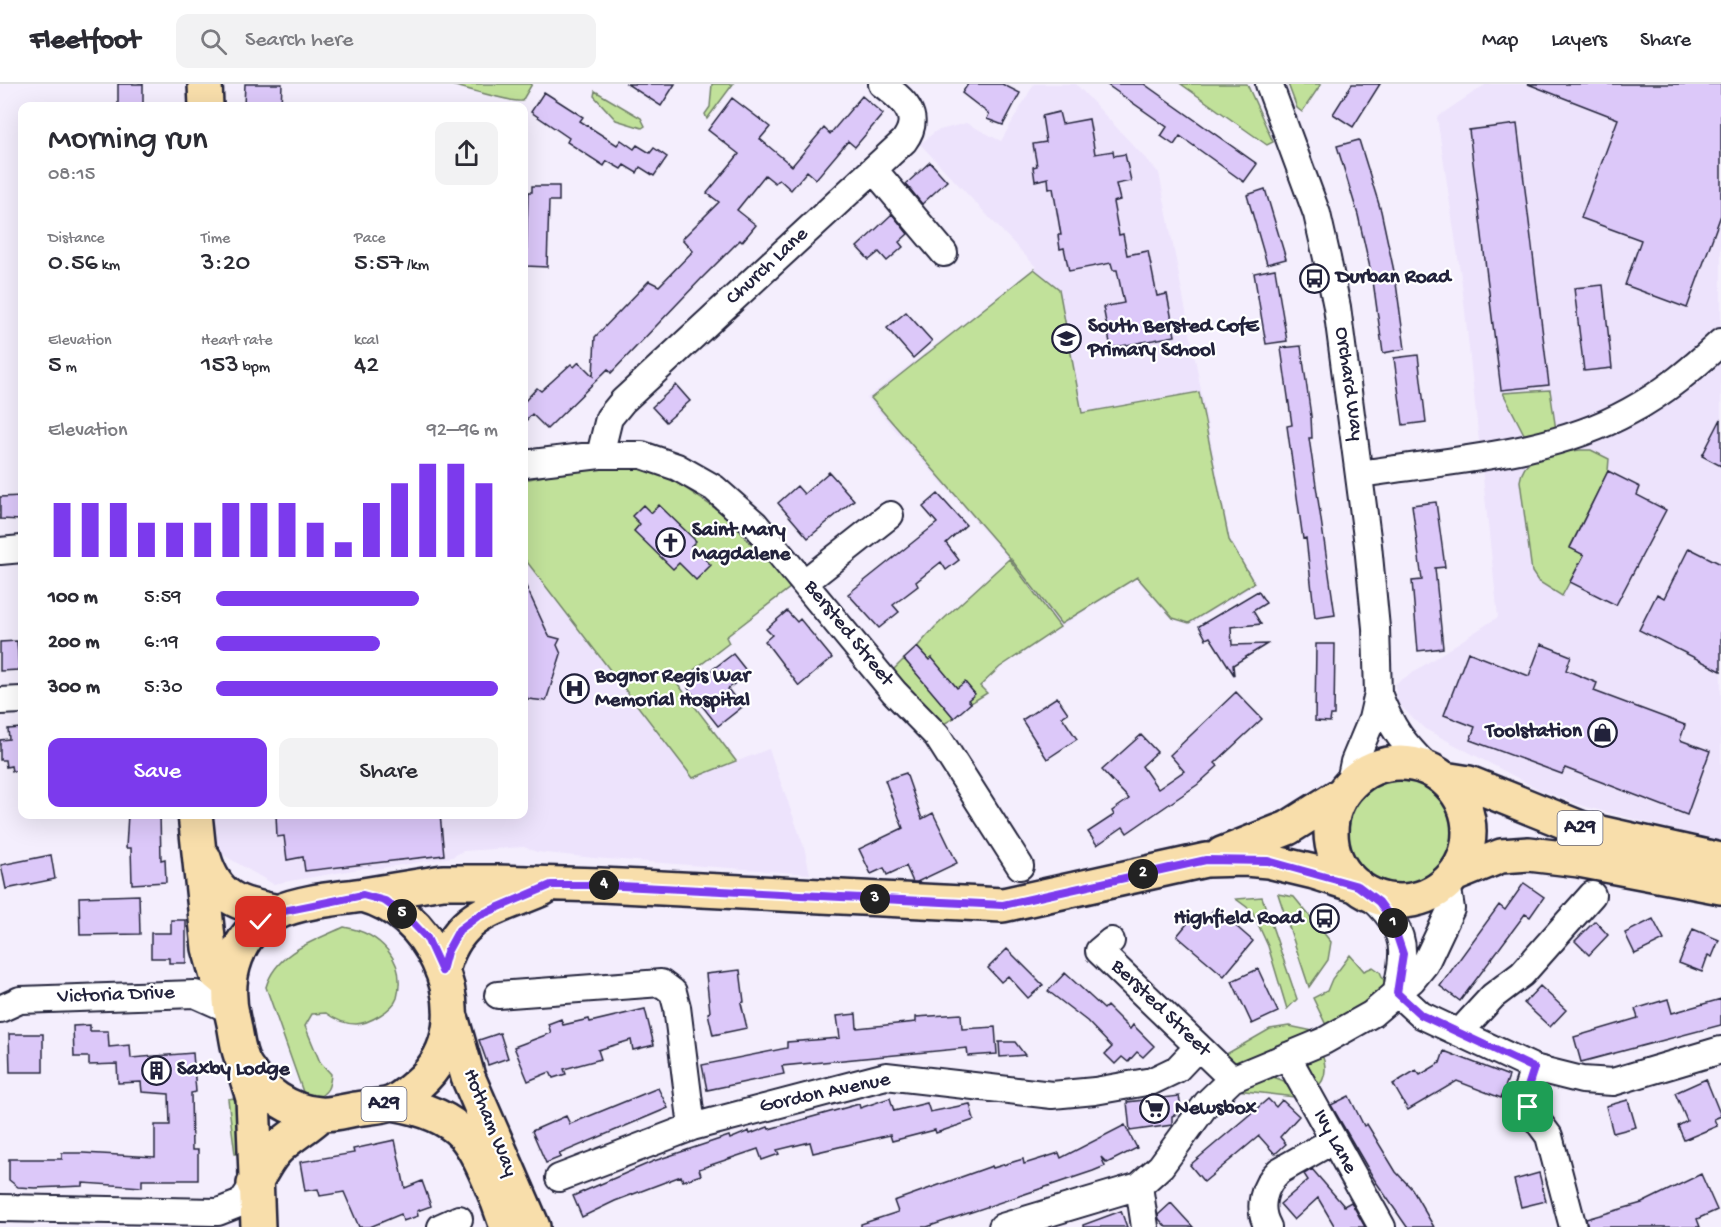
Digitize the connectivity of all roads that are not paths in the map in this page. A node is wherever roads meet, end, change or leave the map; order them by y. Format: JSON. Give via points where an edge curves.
{"nodes":[{"id":1,"x":205,"y":84,"type":"edge"},
{"id":2,"x":882,"y":84,"type":"edge"},
{"id":3,"x":1269,"y":84,"type":"edge"},
{"id":4,"x":206,"y":102,"type":"edge"},
{"id":5,"x":874,"y":170,"type":"junction"},
{"id":6,"x":944,"y":253,"type":"dead end"},
{"id":7,"x":1721,"y":342,"type":"edge"},
{"id":8,"x":600,"y":455,"type":"junction"},
{"id":9,"x":528,"y":464,"type":"edge"},
{"id":10,"x":1360,"y":474,"type":"junction"},
{"id":11,"x":890,"y":515,"type":"dead end"},
{"id":12,"x":18,"y":549,"type":"edge"},
{"id":13,"x":0,"y":551,"type":"edge"},
{"id":14,"x":806,"y":582,"type":"junction"},
{"id":15,"x":1378,"y":693,"type":"junction"},
{"id":16,"x":18,"y":700,"type":"edge"},
{"id":17,"x":0,"y":701,"type":"edge"},
{"id":18,"x":1437,"y":775,"type":"junction"},
{"id":19,"x":1345,"y":790,"type":"junction"},
{"id":20,"x":197,"y":827,"type":"edge"},
{"id":21,"x":1206,"y":860,"type":"junction"},
{"id":22,"x":1721,"y":860,"type":"edge"},
{"id":23,"x":1020,"y":866,"type":"dead end"},
{"id":24,"x":1450,"y":879,"type":"junction"},
{"id":25,"x":551,"y":885,"type":"junction"},
{"id":26,"x":1721,"y":887,"type":"edge"},
{"id":27,"x":1360,"y":888,"type":"junction"},
{"id":28,"x":363,"y":895,"type":"junction"},
{"id":29,"x":1592,"y":895,"type":"dead end"},
{"id":30,"x":279,"y":912,"type":"junction"},
{"id":31,"x":1111,"y":941,"type":"dead end"},
{"id":32,"x":442,"y":971,"type":"junction"},
{"id":33,"x":1397,"y":993,"type":"junction"},
{"id":34,"x":498,"y":995,"type":"dead end"},
{"id":35,"x":230,"y":997,"type":"junction"},
{"id":36,"x":0,"y":1009,"type":"edge"},
{"id":37,"x":452,"y":1017,"type":"junction"},
{"id":38,"x":1459,"y":1033,"type":"junction"},
{"id":39,"x":1197,"y":1048,"type":"junction"},
{"id":40,"x":1721,"y":1050,"type":"edge"},
{"id":41,"x":1287,"y":1056,"type":"junction"},
{"id":42,"x":241,"y":1059,"type":"junction"},
{"id":43,"x":1534,"y":1068,"type":"junction"},
{"id":44,"x":1232,"y":1079,"type":"junction"},
{"id":45,"x":393,"y":1102,"type":"junction"},
{"id":46,"x":321,"y":1114,"type":"junction"},
{"id":47,"x":692,"y":1127,"type":"junction"},
{"id":48,"x":1332,"y":1141,"type":"junction"},
{"id":49,"x":489,"y":1157,"type":"junction"},
{"id":50,"x":559,"y":1178,"type":"dead end"},
{"id":51,"x":254,"y":1184,"type":"junction"},
{"id":52,"x":1139,"y":1186,"type":"junction"},
{"id":53,"x":0,"y":1208,"type":"edge"},
{"id":54,"x":258,"y":1227,"type":"edge"},
{"id":55,"x":507,"y":1227,"type":"edge"},
{"id":56,"x":533,"y":1227,"type":"edge"},
{"id":57,"x":1002,"y":1227,"type":"edge"},
{"id":58,"x":1144,"y":1227,"type":"edge"},
{"id":59,"x":1268,"y":1227,"type":"edge"},
{"id":60,"x":1383,"y":1227,"type":"edge"},
{"id":61,"x":1574,"y":1227,"type":"edge"}],
"edges":[{"from":1,"to":4,"type":"main road"},
{"from":2,"to":5,"type":"street","name":"Church Lane","via":[[901,100],[913,121],[904,141]]},
{"from":3,"to":10,"type":"street","name":"Orchard Way","via":[[1317,214],[1337,307]]},
{"from":5,"to":6,"type":"street"},
{"from":5,"to":8,"type":"street","name":"Church Lane","via":[[623,401],[609,418]]},
{"from":7,"to":10,"type":"street","via":[[1690,371],[1631,411],[1599,426],[1514,450]]},
{"from":8,"to":9,"type":"street","name":"Bersted Street"},
{"from":8,"to":14,"type":"street","name":"Bersted Street","via":[[642,455],[677,467],[714,488],[755,524]]},
{"from":10,"to":15,"type":"street","name":"Orchard Way","via":[[1376,628]]},
{"from":11,"to":14,"type":"street"},
{"from":12,"to":13,"type":"street"},
{"from":14,"to":23,"type":"street","name":"Bersted Street","via":[[894,692],[937,736]]},
{"from":15,"to":18,"type":"street","via":[[1398,736]]},
{"from":15,"to":19,"type":"street"},
{"from":16,"to":17,"type":"street"},
{"from":18,"to":19,"type":"main road","via":[[1415,765],[1381,765],[1365,772]]},
{"from":18,"to":22,"type":"main road","number":"A29","via":[[1469,783],[1583,829]]},
{"from":18,"to":24,"type":"main road","via":[[1456,792],[1468,825],[1463,860]]},
{"from":19,"to":21,"type":"main road","number":"A29","via":[[1288,828]]},
{"from":19,"to":27,"type":"main road","via":[[1333,813],[1334,853],[1343,872]]},
{"from":20,"to":30,"type":"main road","via":[[207,868],[221,891],[242,904]]},
{"from":20,"to":35,"type":"main road","via":[[209,948],[216,973]]},
{"from":21,"to":25,"type":"main road","number":"A29","via":[[1003,905]]},
{"from":21,"to":27,"type":"main road","number":"A29","via":[[1268,861]]},
{"from":24,"to":26,"type":"main road","number":"A29","via":[[1501,855],[1529,854]]},
{"from":24,"to":27,"type":"main road","via":[[1428,895],[1406,901],[1383,899]]},
{"from":24,"to":33,"type":"street","via":[[1451,909],[1425,964]]},
{"from":25,"to":28,"type":"main road","number":"A29","via":[[443,882]]},
{"from":25,"to":32,"type":"main road","number":"A29","via":[[478,916],[459,930]]},
{"from":27,"to":33,"type":"street","via":[[1379,902],[1397,933],[1403,954]]},
{"from":28,"to":30,"type":"main road","number":"A29"},
{"from":28,"to":32,"type":"main road","number":"A29","via":[[385,901],[408,918],[427,938]]},
{"from":29,"to":38,"type":"street","via":[[1522,974],[1492,996]]},
{"from":30,"to":35,"type":"main road","number":"A29","via":[[261,922],[245,940],[233,962]]},
{"from":31,"to":39,"type":"street","name":"Bersted Street","via":[[1099,951]]},
{"from":32,"to":37,"type":"main road","number":"A29"},
{"from":33,"to":38,"type":"street","via":[[1421,1015]]},
{"from":33,"to":41,"type":"street","via":[[1352,1027]]},
{"from":34,"to":47,"type":"street","via":[[661,983],[674,992]]},
{"from":35,"to":36,"type":"street","name":"Victoria Drive","via":[[195,994],[20,1000]]},
{"from":35,"to":42,"type":"main road","number":"A29"},
{"from":37,"to":45,"type":"main road","number":"A29","via":[[439,1062],[431,1073]]},
{"from":37,"to":49,"type":"main road","name":"Hotham Way"},
{"from":38,"to":43,"type":"street"},
{"from":39,"to":44,"type":"street","name":"Bersted Street"},
{"from":39,"to":47,"type":"street","name":"Gordon Avenue","via":[[1178,1069],[1152,1081],[1095,1091],[1052,1095],[886,1076]]},
{"from":40,"to":43,"type":"street","via":[[1613,1082],[1582,1080]]},
{"from":41,"to":44,"type":"street"},
{"from":41,"to":48,"type":"street","name":"Ivy Lane"},
{"from":42,"to":46,"type":"main road","number":"A29","via":[[268,1094],[291,1106]]},
{"from":42,"to":51,"type":"main road","via":[[253,1098]]},
{"from":43,"to":61,"type":"street","via":[[1525,1096],[1528,1107],[1549,1136]]},
{"from":44,"to":52,"type":"street","via":[[1207,1103],[1161,1166]]},
{"from":45,"to":46,"type":"main road","number":"A29"},
{"from":45,"to":49,"type":"main road","name":"Hotham Way","via":[[414,1107],[450,1125]]},
{"from":46,"to":51,"type":"main road","via":[[273,1154]]},
{"from":47,"to":50,"type":"street","name":"Gordon Avenue"},
{"from":48,"to":59,"type":"street","via":[[1271,1178],[1262,1203]]},
{"from":48,"to":60,"type":"street","name":"Ivy Lane"},
{"from":49,"to":55,"type":"main road","name":"Hotham Way"},
{"from":49,"to":56,"type":"main road","name":"Hotham Way"},
{"from":51,"to":53,"type":"street","via":[[242,1203],[218,1212]]},
{"from":51,"to":54,"type":"main road"},
{"from":52,"to":57,"type":"street"},
{"from":52,"to":58,"type":"street"}]}
